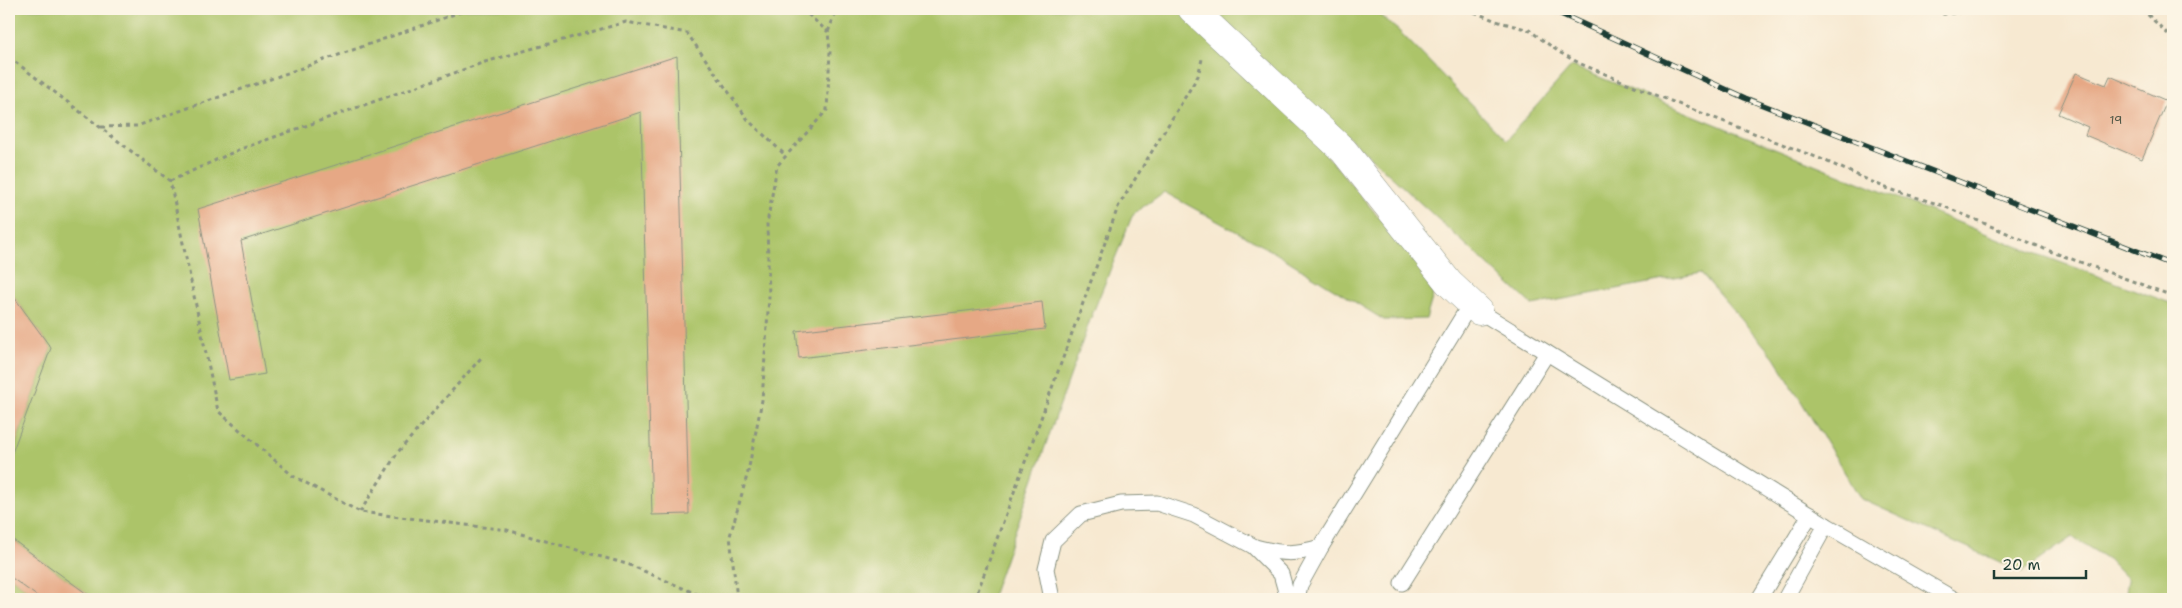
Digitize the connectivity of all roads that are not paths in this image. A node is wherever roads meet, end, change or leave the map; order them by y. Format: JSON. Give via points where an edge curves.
{"nodes":[{"id":1,"x":1201,"y":17,"type":"edge"},
{"id":2,"x":1475,"y":307,"type":"junction"},
{"id":3,"x":1547,"y":353,"type":"junction"},
{"id":4,"x":1810,"y":514,"type":"junction"},
{"id":5,"x":1826,"y":525,"type":"junction"},
{"id":6,"x":1254,"y":546,"type":"junction"},
{"id":7,"x":1321,"y":547,"type":"junction"},
{"id":8,"x":1402,"y":583,"type":"dead end"},
{"id":9,"x":1052,"y":599,"type":"edge"},
{"id":10,"x":1288,"y":599,"type":"edge"},
{"id":11,"x":1297,"y":599,"type":"edge"},
{"id":12,"x":1759,"y":599,"type":"edge"},
{"id":13,"x":1785,"y":599,"type":"edge"},
{"id":14,"x":1954,"y":599,"type":"edge"}],
"edges":[{"from":1,"to":2,"type":"street","via":[[1344,150],[1448,283]]},
{"from":2,"to":3,"type":"lane"},
{"from":2,"to":7,"type":"lane"},
{"from":3,"to":4,"type":"lane"},
{"from":3,"to":8,"type":"lane"},
{"from":4,"to":5,"type":"lane"},
{"from":4,"to":12,"type":"lane"},
{"from":5,"to":13,"type":"lane"},
{"from":5,"to":14,"type":"lane"},
{"from":6,"to":7,"type":"lane","via":[[1296,554]]},
{"from":6,"to":9,"type":"lane","via":[[1194,515],[1157,503],[1120,504],[1081,514],[1053,541],[1046,569]]},
{"from":6,"to":10,"type":"lane","via":[[1282,574]]},
{"from":7,"to":11,"type":"lane","via":[[1300,585]]}]}
